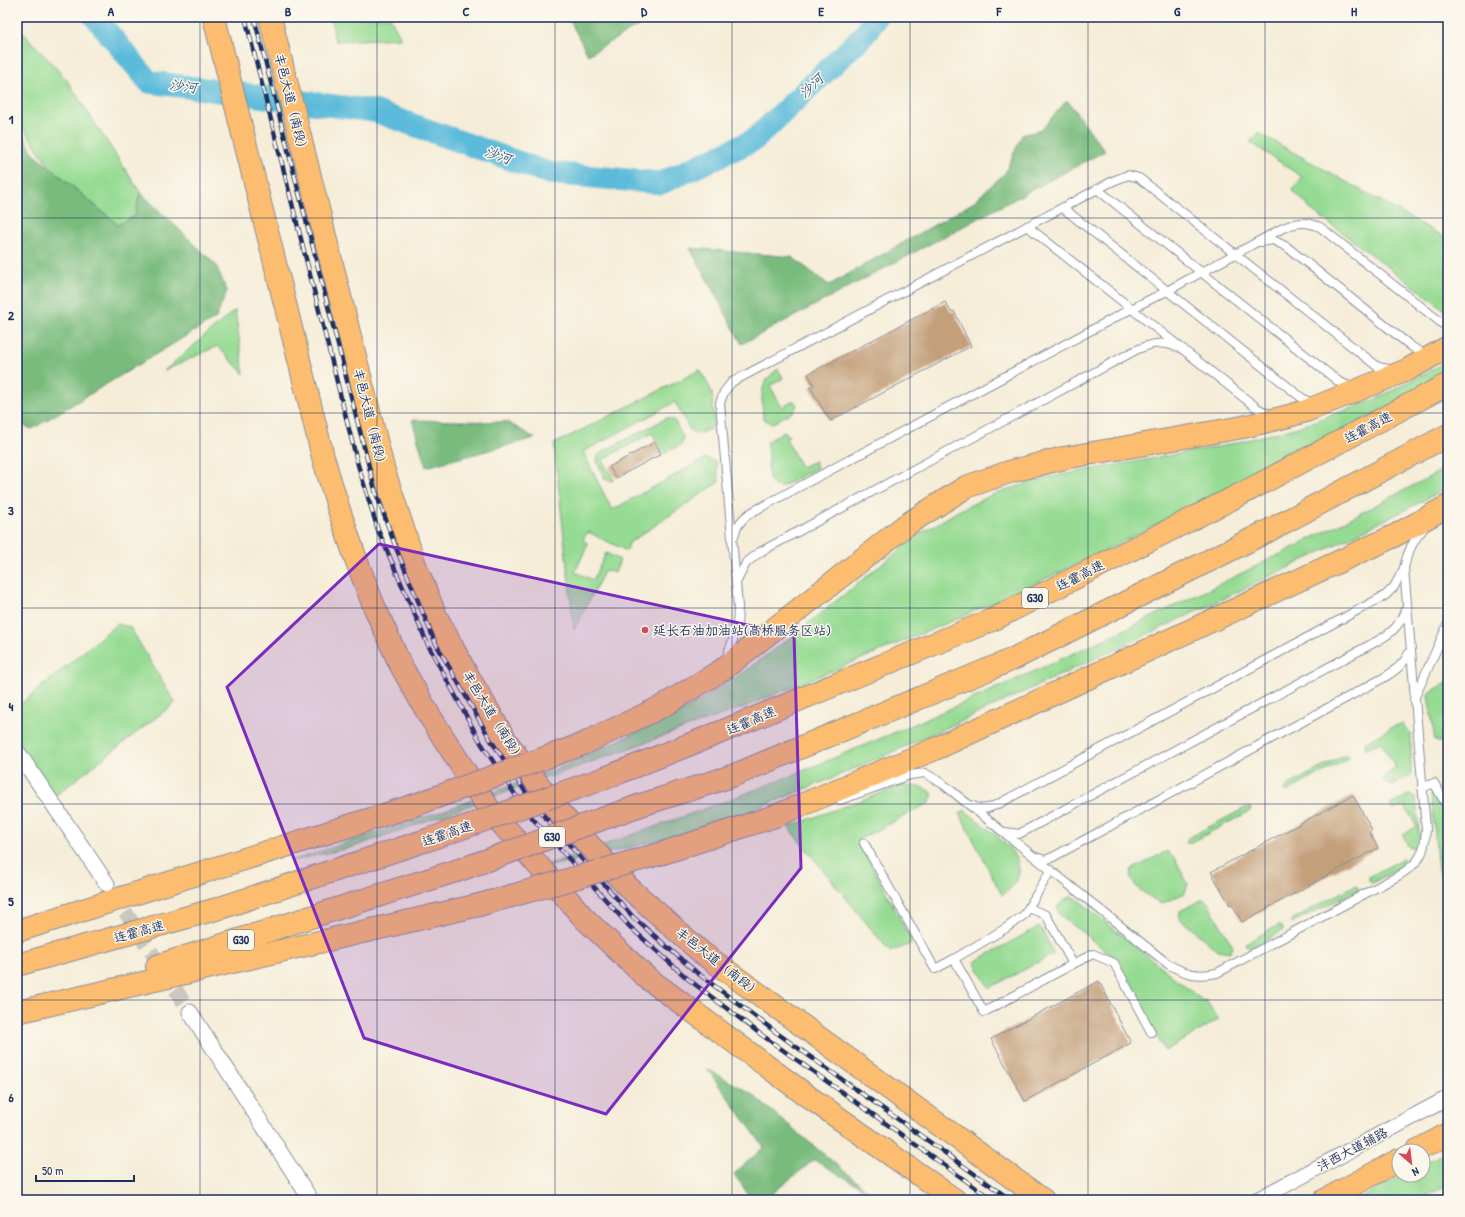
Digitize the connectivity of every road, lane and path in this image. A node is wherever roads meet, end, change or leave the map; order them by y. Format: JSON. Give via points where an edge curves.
{"nodes":[{"id":1,"x":214,"y":17,"type":"edge"},
{"id":2,"x":270,"y":17,"type":"edge"},
{"id":3,"x":1098,"y":189,"type":"junction"},
{"id":4,"x":1063,"y":208,"type":"junction"},
{"id":5,"x":1027,"y":226,"type":"junction"},
{"id":6,"x":1256,"y":243,"type":"junction"},
{"id":7,"x":1236,"y":254,"type":"junction"},
{"id":8,"x":1202,"y":272,"type":"junction"},
{"id":9,"x":1168,"y":291,"type":"junction"},
{"id":10,"x":1132,"y":308,"type":"junction"},
{"id":11,"x":1448,"y":328,"type":"edge"},
{"id":12,"x":1183,"y":349,"type":"junction"},
{"id":13,"x":1444,"y":349,"type":"edge"},
{"id":14,"x":1407,"y":370,"type":"junction"},
{"id":15,"x":1448,"y":384,"type":"edge"},
{"id":16,"x":1365,"y":388,"type":"junction"},
{"id":17,"x":1326,"y":403,"type":"junction"},
{"id":18,"x":1285,"y":417,"type":"junction"},
{"id":19,"x":1448,"y":435,"type":"edge"},
{"id":20,"x":1444,"y":509,"type":"edge"},
{"id":21,"x":733,"y":542,"type":"junction"},
{"id":22,"x":1404,"y":568,"type":"junction"},
{"id":23,"x":737,"y":581,"type":"junction"},
{"id":24,"x":1406,"y":608,"type":"junction"},
{"id":25,"x":1448,"y":624,"type":"edge"},
{"id":26,"x":1410,"y":652,"type":"junction"},
{"id":27,"x":709,"y":678,"type":"junction"},
{"id":28,"x":1414,"y":700,"type":"junction"},
{"id":29,"x":17,"y":751,"type":"edge"},
{"id":30,"x":1422,"y":788,"type":"junction"},
{"id":31,"x":834,"y":802,"type":"dead end"},
{"id":32,"x":968,"y":804,"type":"junction"},
{"id":33,"x":820,"y":807,"type":"dead end"},
{"id":34,"x":1448,"y":808,"type":"edge"},
{"id":35,"x":748,"y":825,"type":"junction"},
{"id":36,"x":1001,"y":830,"type":"junction"},
{"id":37,"x":864,"y":843,"type":"dead end"},
{"id":38,"x":1034,"y":856,"type":"junction"},
{"id":39,"x":1051,"y":870,"type":"junction"},
{"id":40,"x":107,"y":884,"type":"tunnel mouth"},
{"id":41,"x":1029,"y":908,"type":"junction"},
{"id":42,"x":17,"y":931,"type":"edge"},
{"id":43,"x":954,"y":959,"type":"junction"},
{"id":44,"x":1073,"y":964,"type":"junction"},
{"id":45,"x":17,"y":965,"type":"edge"},
{"id":46,"x":17,"y":1011,"type":"edge"},
{"id":47,"x":190,"y":1012,"type":"tunnel mouth"},
{"id":48,"x":1151,"y":1032,"type":"dead end"},
{"id":49,"x":1448,"y":1098,"type":"edge"},
{"id":50,"x":1448,"y":1134,"type":"edge"},
{"id":51,"x":1431,"y":1143,"type":"edge"},
{"id":52,"x":1391,"y":1164,"type":"edge"},
{"id":53,"x":311,"y":1200,"type":"edge"},
{"id":54,"x":955,"y":1200,"type":"edge"},
{"id":55,"x":1043,"y":1200,"type":"edge"},
{"id":56,"x":1257,"y":1200,"type":"edge"},
{"id":57,"x":1324,"y":1200,"type":"edge"}],
"edges":[{"from":1,"to":54,"type":"main road","via":[[325,465],[374,606],[400,664],[429,716],[489,809],[584,918],[646,977],[806,1095]]},
{"from":2,"to":55,"type":"main road","name":"丰邑大道（南段）","via":[[396,509],[435,614],[506,741],[557,810],[628,887],[702,953]]},
{"from":3,"to":4,"type":"lane"},
{"from":3,"to":7,"type":"lane","via":[[1128,175],[1139,178]]},
{"from":3,"to":8,"type":"lane"},
{"from":4,"to":5,"type":"lane"},
{"from":4,"to":9,"type":"lane"},
{"from":5,"to":10,"type":"lane"},
{"from":5,"to":21,"type":"lane","via":[[732,382],[720,403]]},
{"from":6,"to":7,"type":"lane"},
{"from":6,"to":11,"type":"lane","via":[[1296,223],[1309,222],[1320,227]]},
{"from":6,"to":13,"type":"lane","via":[[1273,240],[1287,247],[1412,347],[1426,355]]},
{"from":7,"to":8,"type":"lane"},
{"from":7,"to":14,"type":"lane","via":[[1378,366]]},
{"from":8,"to":9,"type":"lane"},
{"from":8,"to":16,"type":"lane","via":[[1339,382],[1354,388]]},
{"from":9,"to":10,"type":"lane"},
{"from":9,"to":17,"type":"lane","via":[[1302,398],[1314,404]]},
{"from":10,"to":12,"type":"lane"},
{"from":10,"to":21,"type":"lane","via":[[754,511],[744,517],[736,528]]},
{"from":12,"to":18,"type":"lane","via":[[1257,408],[1272,416]]},
{"from":12,"to":23,"type":"lane","via":[[1169,343],[1150,343],[1134,351],[760,552],[746,563]]},
{"from":13,"to":14,"type":"main road"},
{"from":14,"to":16,"type":"main road"},
{"from":15,"to":45,"type":"main road","name":"连霍高速","number":"G30","bridge":true,"via":[[1247,491],[992,620],[716,734],[605,778],[433,838],[220,908]]},
{"from":16,"to":17,"type":"main road"},
{"from":17,"to":18,"type":"main road"},
{"from":18,"to":27,"type":"main road","via":[[1243,427],[1064,458],[1012,471],[966,487],[906,525]]},
{"from":19,"to":46,"type":"main road","number":"G30","bridge":true,"via":[[1268,531],[1011,660],[732,776],[638,806],[465,868]]},
{"from":20,"to":22,"type":"lane","via":[[1412,542]]},
{"from":20,"to":35,"type":"main road","via":[[1394,536],[935,749]]},
{"from":21,"to":23,"type":"lane"},
{"from":22,"to":24,"type":"lane"},
{"from":22,"to":32,"type":"lane","via":[[1394,587],[1386,595],[1000,803],[979,809]]},
{"from":23,"to":27,"type":"lane","via":[[737,630],[725,662]]},
{"from":24,"to":26,"type":"lane"},
{"from":24,"to":36,"type":"lane","via":[[1401,622],[1392,633],[1019,834],[1009,834]]},
{"from":25,"to":28,"type":"lane"},
{"from":26,"to":28,"type":"lane"},
{"from":26,"to":38,"type":"lane","via":[[1397,669],[1365,688],[1053,857],[1044,860]]},
{"from":27,"to":42,"type":"main road","bridge":true,"via":[[662,707],[583,744],[412,806]]},
{"from":28,"to":30,"type":"lane"},
{"from":29,"to":40,"type":"street"},
{"from":30,"to":34,"type":"lane","via":[[1434,783]]},
{"from":30,"to":39,"type":"lane","via":[[1426,844],[1418,861],[1409,869],[1217,972],[1204,976],[1182,972],[1168,964]]},
{"from":31,"to":32,"type":"lane","via":[[910,775],[925,773]]},
{"from":32,"to":36,"type":"lane"},
{"from":33,"to":35,"type":"lane","via":[[771,823]]},
{"from":35,"to":46,"type":"main road","bridge":true,"via":[[663,853],[479,905]]},
{"from":36,"to":38,"type":"lane"},
{"from":37,"to":43,"type":"lane","via":[[935,969]]},
{"from":38,"to":39,"type":"lane"},
{"from":39,"to":41,"type":"lane"},
{"from":41,"to":43,"type":"lane","via":[[1024,915],[1006,928]]},
{"from":41,"to":44,"type":"lane","via":[[1046,915]]},
{"from":43,"to":44,"type":"lane","via":[[984,1012]]},
{"from":44,"to":48,"type":"lane","via":[[1093,954],[1114,963]]},
{"from":47,"to":53,"type":"street"},
{"from":49,"to":56,"type":"street","name":"沣西大道辅路"},
{"from":50,"to":51,"type":"main road"},
{"from":52,"to":57,"type":"main road"}]}
